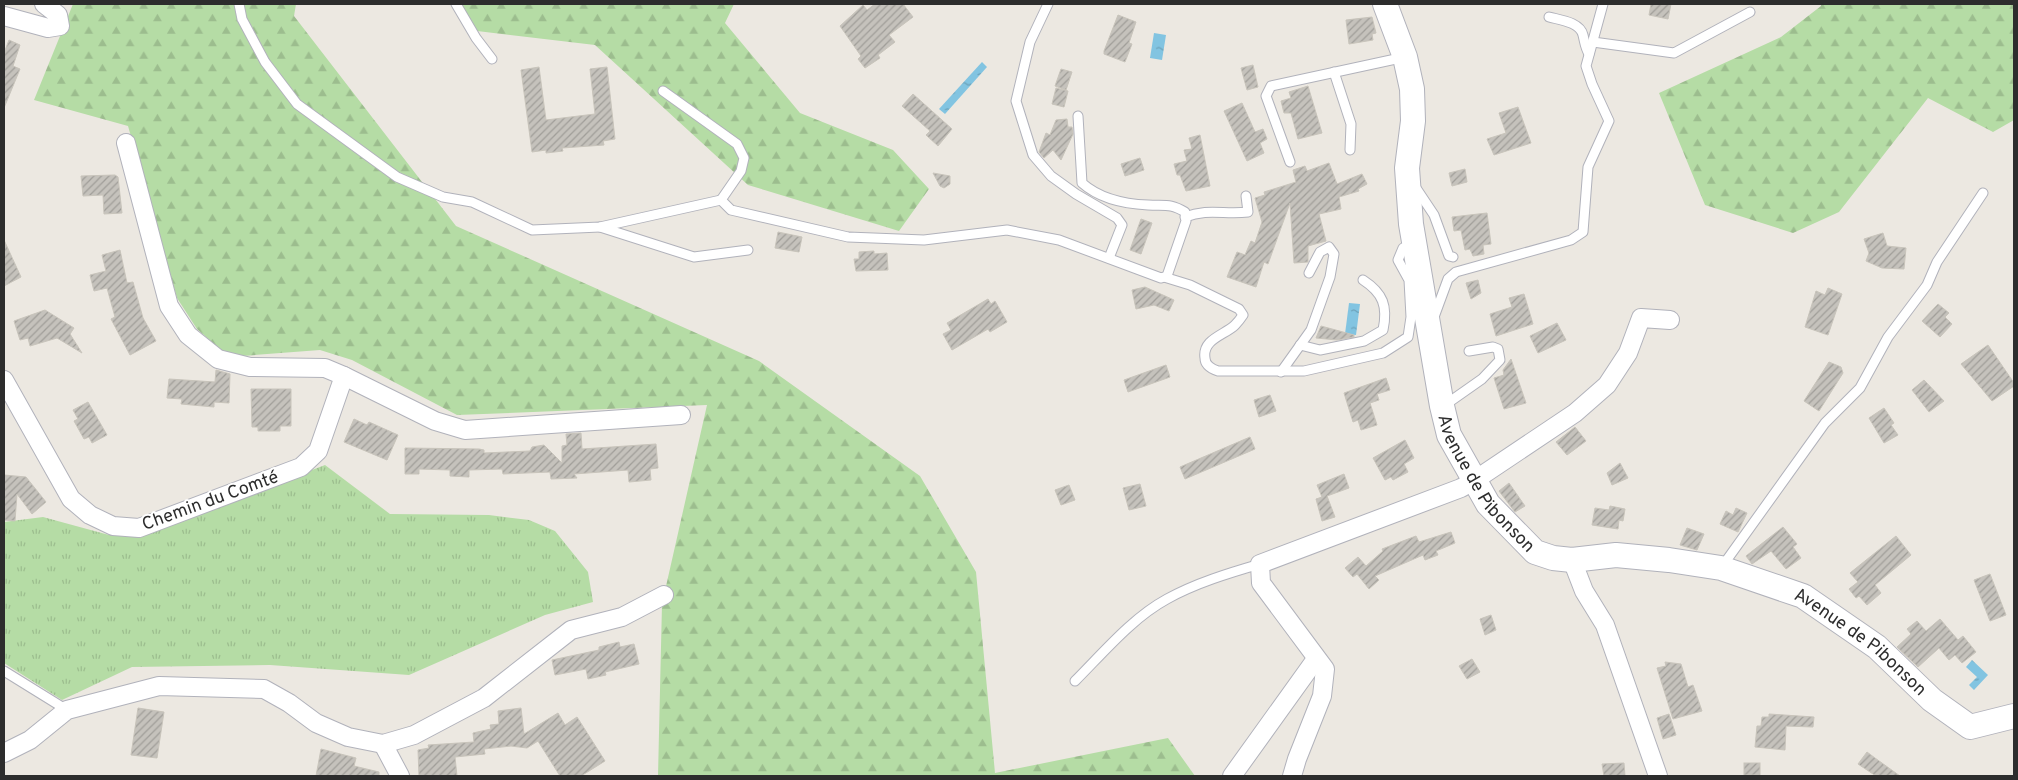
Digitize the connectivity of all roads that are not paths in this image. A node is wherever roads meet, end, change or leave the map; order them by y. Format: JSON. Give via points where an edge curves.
{"nodes":[{"id":1,"x":44,"y":4,"type":"edge"},
{"id":2,"x":239,"y":4,"type":"edge"},
{"id":3,"x":456,"y":4,"type":"edge"},
{"id":4,"x":1048,"y":4,"type":"edge"},
{"id":5,"x":1385,"y":4,"type":"edge"},
{"id":6,"x":1603,"y":4,"type":"edge"},
{"id":7,"x":1750,"y":12,"type":"dead end"},
{"id":8,"x":4,"y":16,"type":"edge"},
{"id":9,"x":1549,"y":16,"type":"dead end"},
{"id":10,"x":1593,"y":42,"type":"junction"},
{"id":11,"x":1590,"y":54,"type":"junction"},
{"id":12,"x":1405,"y":57,"type":"junction"},
{"id":13,"x":492,"y":59,"type":"dead end"},
{"id":14,"x":1334,"y":72,"type":"junction"},
{"id":15,"x":663,"y":91,"type":"dead end"},
{"id":16,"x":1078,"y":116,"type":"dead end"},
{"id":17,"x":126,"y":143,"type":"dead end"},
{"id":18,"x":1350,"y":150,"type":"dead end"},
{"id":19,"x":1290,"y":162,"type":"dead end"},
{"id":20,"x":1408,"y":181,"type":"junction"},
{"id":21,"x":1983,"y":193,"type":"dead end"},
{"id":22,"x":1246,"y":196,"type":"dead end"},
{"id":23,"x":722,"y":200,"type":"junction"},
{"id":24,"x":1185,"y":217,"type":"junction"},
{"id":25,"x":600,"y":227,"type":"junction"},
{"id":26,"x":1413,"y":244,"type":"junction"},
{"id":27,"x":748,"y":250,"type":"dead end"},
{"id":28,"x":1454,"y":257,"type":"dead end"},
{"id":29,"x":1109,"y":258,"type":"junction"},
{"id":30,"x":1309,"y":273,"type":"dead end"},
{"id":31,"x":1164,"y":277,"type":"junction"},
{"id":32,"x":1363,"y":280,"type":"dead end"},
{"id":33,"x":1670,"y":320,"type":"dead end"},
{"id":34,"x":1428,"y":331,"type":"junction"},
{"id":35,"x":1300,"y":345,"type":"junction"},
{"id":36,"x":1469,"y":351,"type":"dead end"},
{"id":37,"x":1282,"y":372,"type":"junction"},
{"id":38,"x":344,"y":376,"type":"junction"},
{"id":39,"x":4,"y":380,"type":"edge"},
{"id":40,"x":1442,"y":406,"type":"junction"},
{"id":41,"x":681,"y":415,"type":"dead end"},
{"id":42,"x":1475,"y":480,"type":"junction"},
{"id":43,"x":1572,"y":560,"type":"junction"},
{"id":44,"x":1260,"y":564,"type":"junction"},
{"id":45,"x":1721,"y":568,"type":"junction"},
{"id":46,"x":664,"y":595,"type":"dead end"},
{"id":47,"x":1316,"y":659,"type":"junction"},
{"id":48,"x":4,"y":671,"type":"edge"},
{"id":49,"x":1076,"y":681,"type":"dead end"},
{"id":50,"x":67,"y":710,"type":"junction"},
{"id":51,"x":2014,"y":716,"type":"edge"},
{"id":52,"x":383,"y":744,"type":"junction"},
{"id":53,"x":4,"y":753,"type":"edge"},
{"id":54,"x":400,"y":776,"type":"edge"},
{"id":55,"x":1232,"y":776,"type":"edge"},
{"id":56,"x":1292,"y":776,"type":"edge"},
{"id":57,"x":1658,"y":776,"type":"edge"}],
"edges":[{"from":1,"to":8,"type":"street","via":[[58,15],[60,26],[48,28]]},
{"from":2,"to":25,"type":"lane","via":[[242,19],[265,62],[297,104],[397,177],[443,197],[472,202],[532,230]]},
{"from":3,"to":13,"type":"lane"},
{"from":4,"to":29,"type":"lane","via":[[1030,42],[1016,101],[1033,156],[1051,176],[1122,225]]},
{"from":5,"to":12,"type":"street","name":"Avenue de Pibonson"},
{"from":6,"to":10,"type":"lane"},
{"from":7,"to":10,"type":"lane","via":[[1674,53]]},
{"from":9,"to":11,"type":"lane","via":[[1578,26]]},
{"from":10,"to":11,"type":"lane"},
{"from":11,"to":34,"type":"lane","via":[[1586,66],[1609,121],[1588,168],[1583,232],[1571,240],[1456,272],[1448,279]]},
{"from":12,"to":14,"type":"lane"},
{"from":12,"to":20,"type":"street","name":"Avenue de Pibonson","via":[[1412,89],[1413,121]]},
{"from":14,"to":18,"type":"lane","via":[[1351,124]]},
{"from":14,"to":19,"type":"lane","via":[[1271,86],[1266,96]]},
{"from":15,"to":23,"type":"lane","via":[[737,144],[744,158],[741,171]]},
{"from":16,"to":24,"type":"lane","via":[[1082,184],[1109,199],[1147,205],[1173,204],[1185,212]]},
{"from":17,"to":38,"type":"street","via":[[169,306],[188,335],[218,359],[250,367],[325,368]]},
{"from":20,"to":26,"type":"street","name":"Avenue de Pibonson"},
{"from":20,"to":28,"type":"lane","via":[[1417,187],[1434,214],[1449,256]]},
{"from":21,"to":45,"type":"lane","via":[[1937,262],[1927,285],[1888,338],[1860,388],[1825,423]]},
{"from":22,"to":24,"type":"lane","via":[[1248,212],[1201,211]]},
{"from":23,"to":25,"type":"lane"},
{"from":23,"to":29,"type":"lane","via":[[731,210],[848,237],[924,240],[1008,230],[1060,240]]},
{"from":24,"to":31,"type":"lane","via":[[1167,276]]},
{"from":25,"to":27,"type":"lane","via":[[694,257]]},
{"from":26,"to":34,"type":"street","name":"Avenue de Pibonson"},
{"from":26,"to":37,"type":"lane","via":[[1403,248],[1398,260],[1409,280],[1411,317],[1408,337],[1383,354],[1304,372]]},
{"from":29,"to":31,"type":"lane"},
{"from":30,"to":35,"type":"lane","via":[[1320,252],[1329,247],[1334,254],[1330,277],[1311,330]]},
{"from":31,"to":37,"type":"lane","via":[[1198,289],[1239,309],[1243,315],[1235,326],[1207,345],[1204,356],[1213,369]]},
{"from":32,"to":35,"type":"lane","via":[[1382,298],[1383,330],[1364,341],[1320,350]]},
{"from":33,"to":42,"type":"street","via":[[1641,318],[1628,353],[1607,385],[1575,413]]},
{"from":34,"to":40,"type":"street","name":"Avenue de Pibonson"},
{"from":35,"to":37,"type":"lane"},
{"from":36,"to":40,"type":"lane","via":[[1493,347],[1498,349],[1500,360],[1482,379]]},
{"from":38,"to":39,"type":"street","name":"Chemin du Comté","via":[[318,451],[301,467],[139,528],[113,526],[90,515],[71,499]]},
{"from":38,"to":41,"type":"street","via":[[434,421],[465,430]]},
{"from":40,"to":42,"type":"street","name":"Avenue de Pibonson","via":[[1449,435]]},
{"from":42,"to":43,"type":"street","name":"Avenue de Pibonson","via":[[1488,504],[1535,552]]},
{"from":42,"to":44,"type":"street"},
{"from":43,"to":45,"type":"street","name":"Avenue de Pibonson","via":[[1616,555]]},
{"from":43,"to":57,"type":"street","via":[[1584,591],[1605,624]]},
{"from":44,"to":47,"type":"street","via":[[1261,583]]},
{"from":44,"to":49,"type":"lane","via":[[1166,599],[1146,613]]},
{"from":45,"to":51,"type":"street","name":"Avenue de Pibonson","via":[[1803,596],[1877,647],[1932,700],[1970,727]]},
{"from":46,"to":52,"type":"street","via":[[622,617],[571,630],[484,698],[414,735]]},
{"from":47,"to":55,"type":"street"},
{"from":47,"to":56,"type":"street","via":[[1325,669],[1322,696]]},
{"from":48,"to":50,"type":"lane"},
{"from":50,"to":52,"type":"street","via":[[159,686],[264,689],[316,724],[348,737]]},
{"from":50,"to":53,"type":"street","via":[[30,740]]},
{"from":52,"to":54,"type":"street"}]}
